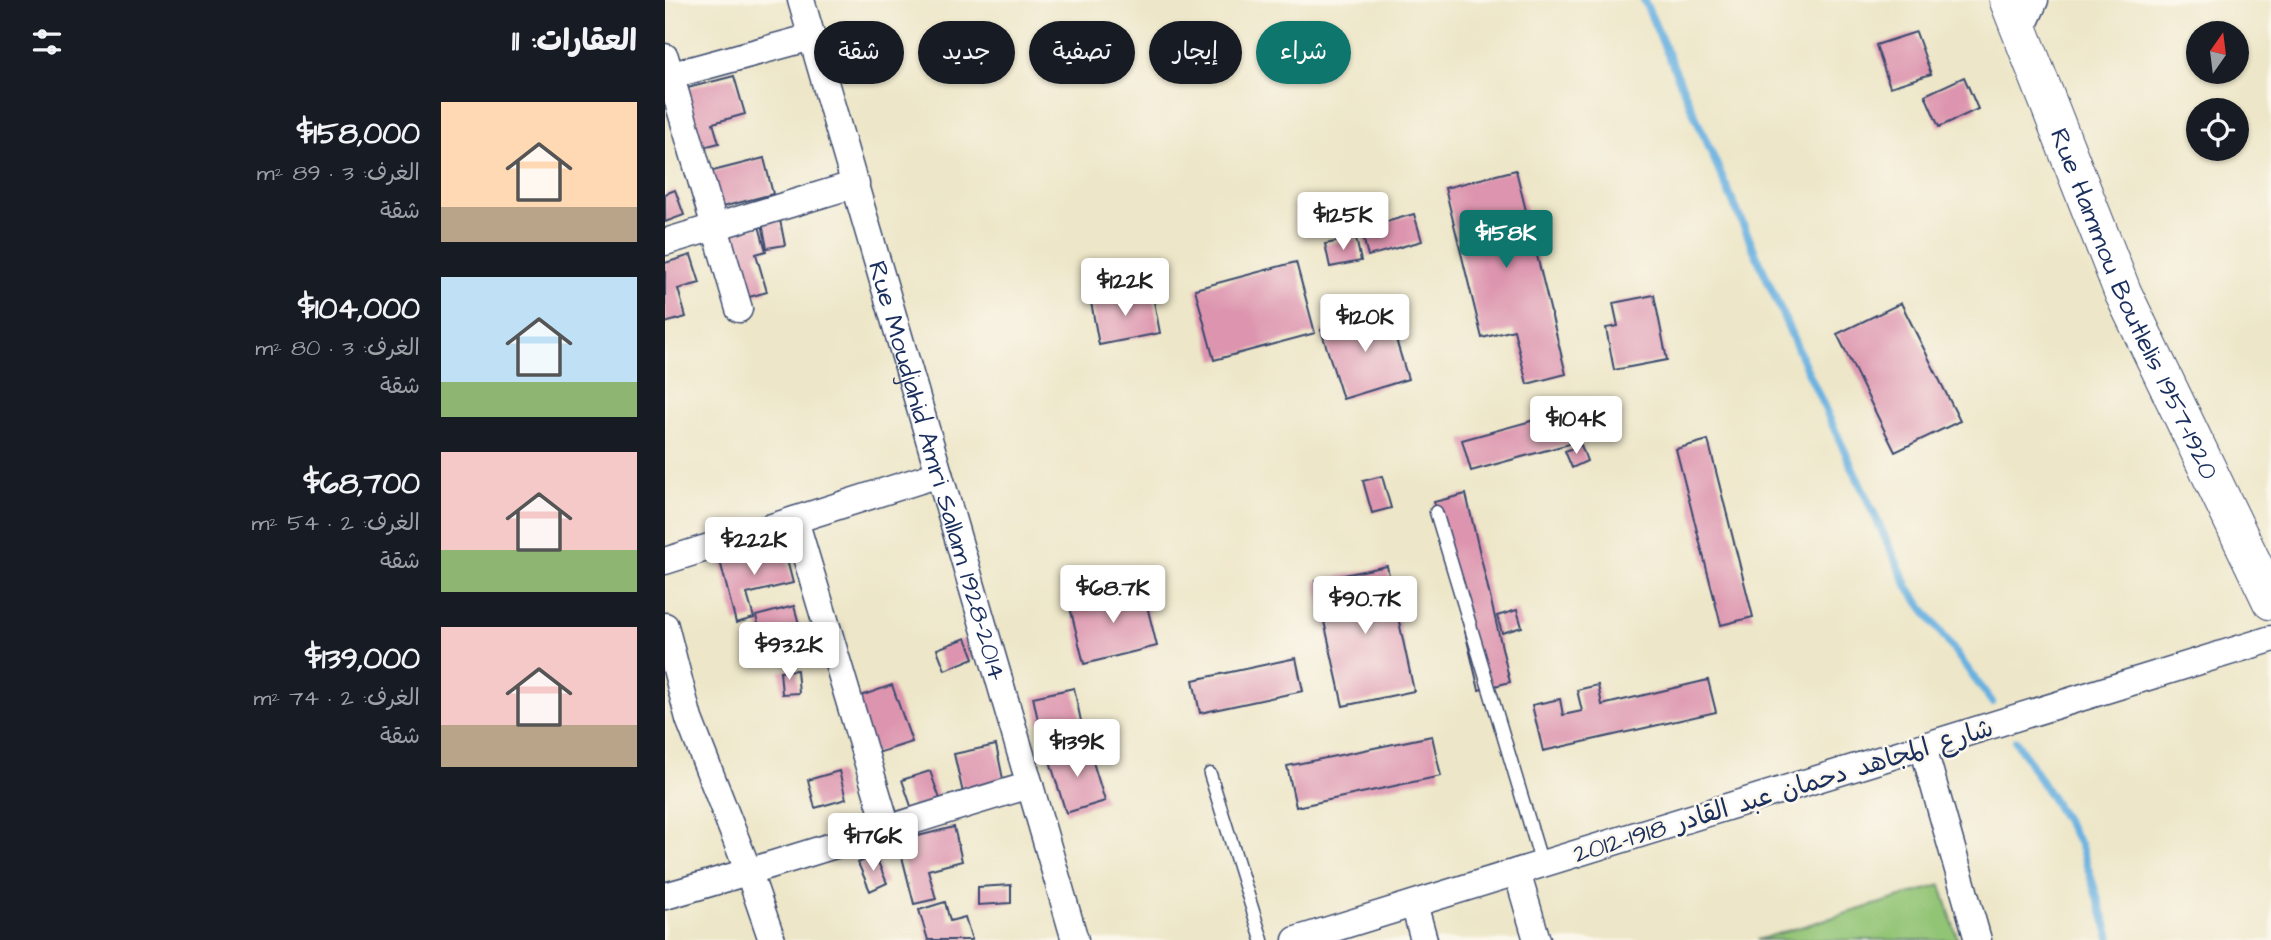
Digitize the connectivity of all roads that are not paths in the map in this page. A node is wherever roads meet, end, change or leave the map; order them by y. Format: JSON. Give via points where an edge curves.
{"nodes":[{"id":1,"x":801,"y":0,"type":"edge"},
{"id":2,"x":2021,"y":10,"type":"edge"},
{"id":3,"x":812,"y":37,"type":"junction"},
{"id":4,"x":667,"y":70,"type":"edge"},
{"id":5,"x":856,"y":184,"type":"junction"},
{"id":6,"x":715,"y":226,"type":"junction"},
{"id":7,"x":665,"y":242,"type":"edge"},
{"id":8,"x":739,"y":309,"type":"dead end"},
{"id":9,"x":939,"y":474,"type":"junction"},
{"id":10,"x":1436,"y":512,"type":"dead end"},
{"id":11,"x":795,"y":520,"type":"junction"},
{"id":12,"x":665,"y":561,"type":"edge"},
{"id":13,"x":2271,"y":601,"type":"edge"},
{"id":14,"x":665,"y":626,"type":"edge"},
{"id":15,"x":2271,"y":639,"type":"edge"},
{"id":16,"x":677,"y":722,"type":"edge"},
{"id":17,"x":1923,"y":747,"type":"junction"},
{"id":18,"x":1210,"y":774,"type":"dead end"},
{"id":19,"x":1030,"y":785,"type":"junction"},
{"id":20,"x":887,"y":827,"type":"junction"},
{"id":21,"x":1530,"y":868,"type":"junction"},
{"id":22,"x":749,"y":873,"type":"junction"},
{"id":23,"x":665,"y":896,"type":"edge"},
{"id":24,"x":1414,"y":904,"type":"junction"},
{"id":25,"x":772,"y":940,"type":"edge"},
{"id":26,"x":1075,"y":940,"type":"edge"},
{"id":27,"x":1262,"y":940,"type":"edge"},
{"id":28,"x":1299,"y":940,"type":"edge"},
{"id":29,"x":1424,"y":940,"type":"edge"},
{"id":30,"x":1537,"y":940,"type":"edge"},
{"id":31,"x":1978,"y":940,"type":"edge"}],
"edges":[{"from":1,"to":3,"type":"street","name":"Rue Moudjahid Amri Sallam 1928-2014"},
{"from":2,"to":13,"type":"main road","name":"Rue Hammou Boutlelis 1957-1920","via":[[2123,293]]},
{"from":3,"to":4,"type":"street"},
{"from":3,"to":5,"type":"street","name":"Rue Moudjahid Amri Sallam 1928-2014"},
{"from":4,"to":6,"type":"street"},
{"from":5,"to":6,"type":"street"},
{"from":5,"to":9,"type":"street","name":"Rue Moudjahid Amri Sallam 1928-2014"},
{"from":6,"to":7,"type":"street"},
{"from":6,"to":8,"type":"street"},
{"from":9,"to":11,"type":"street"},
{"from":9,"to":19,"type":"street","name":"Rue Moudjahid Amri Sallam 1928-2014"},
{"from":10,"to":21,"type":"lane"},
{"from":11,"to":12,"type":"street"},
{"from":11,"to":20,"type":"street"},
{"from":14,"to":16,"type":"street"},
{"from":15,"to":17,"type":"street","name":"شارع المجاهد دحمان عبد القادر 1918-2012"},
{"from":16,"to":22,"type":"street"},
{"from":17,"to":21,"type":"street","name":"شارع المجاهد دحمان عبد القادر 1918-2012"},
{"from":17,"to":31,"type":"street"},
{"from":18,"to":27,"type":"lane"},
{"from":19,"to":20,"type":"street"},
{"from":19,"to":26,"type":"street","name":"Rue Moudjahid Amri Sallam 1928-2014"},
{"from":20,"to":22,"type":"street"},
{"from":21,"to":24,"type":"street","name":"شارع المجاهد دحمان عبد القادر 1918-2012"},
{"from":21,"to":30,"type":"street"},
{"from":22,"to":23,"type":"street"},
{"from":22,"to":25,"type":"street"},
{"from":24,"to":28,"type":"street","name":"شارع المجاهد دحمان عبد القادر 1918-2012"},
{"from":24,"to":29,"type":"street"}]}
